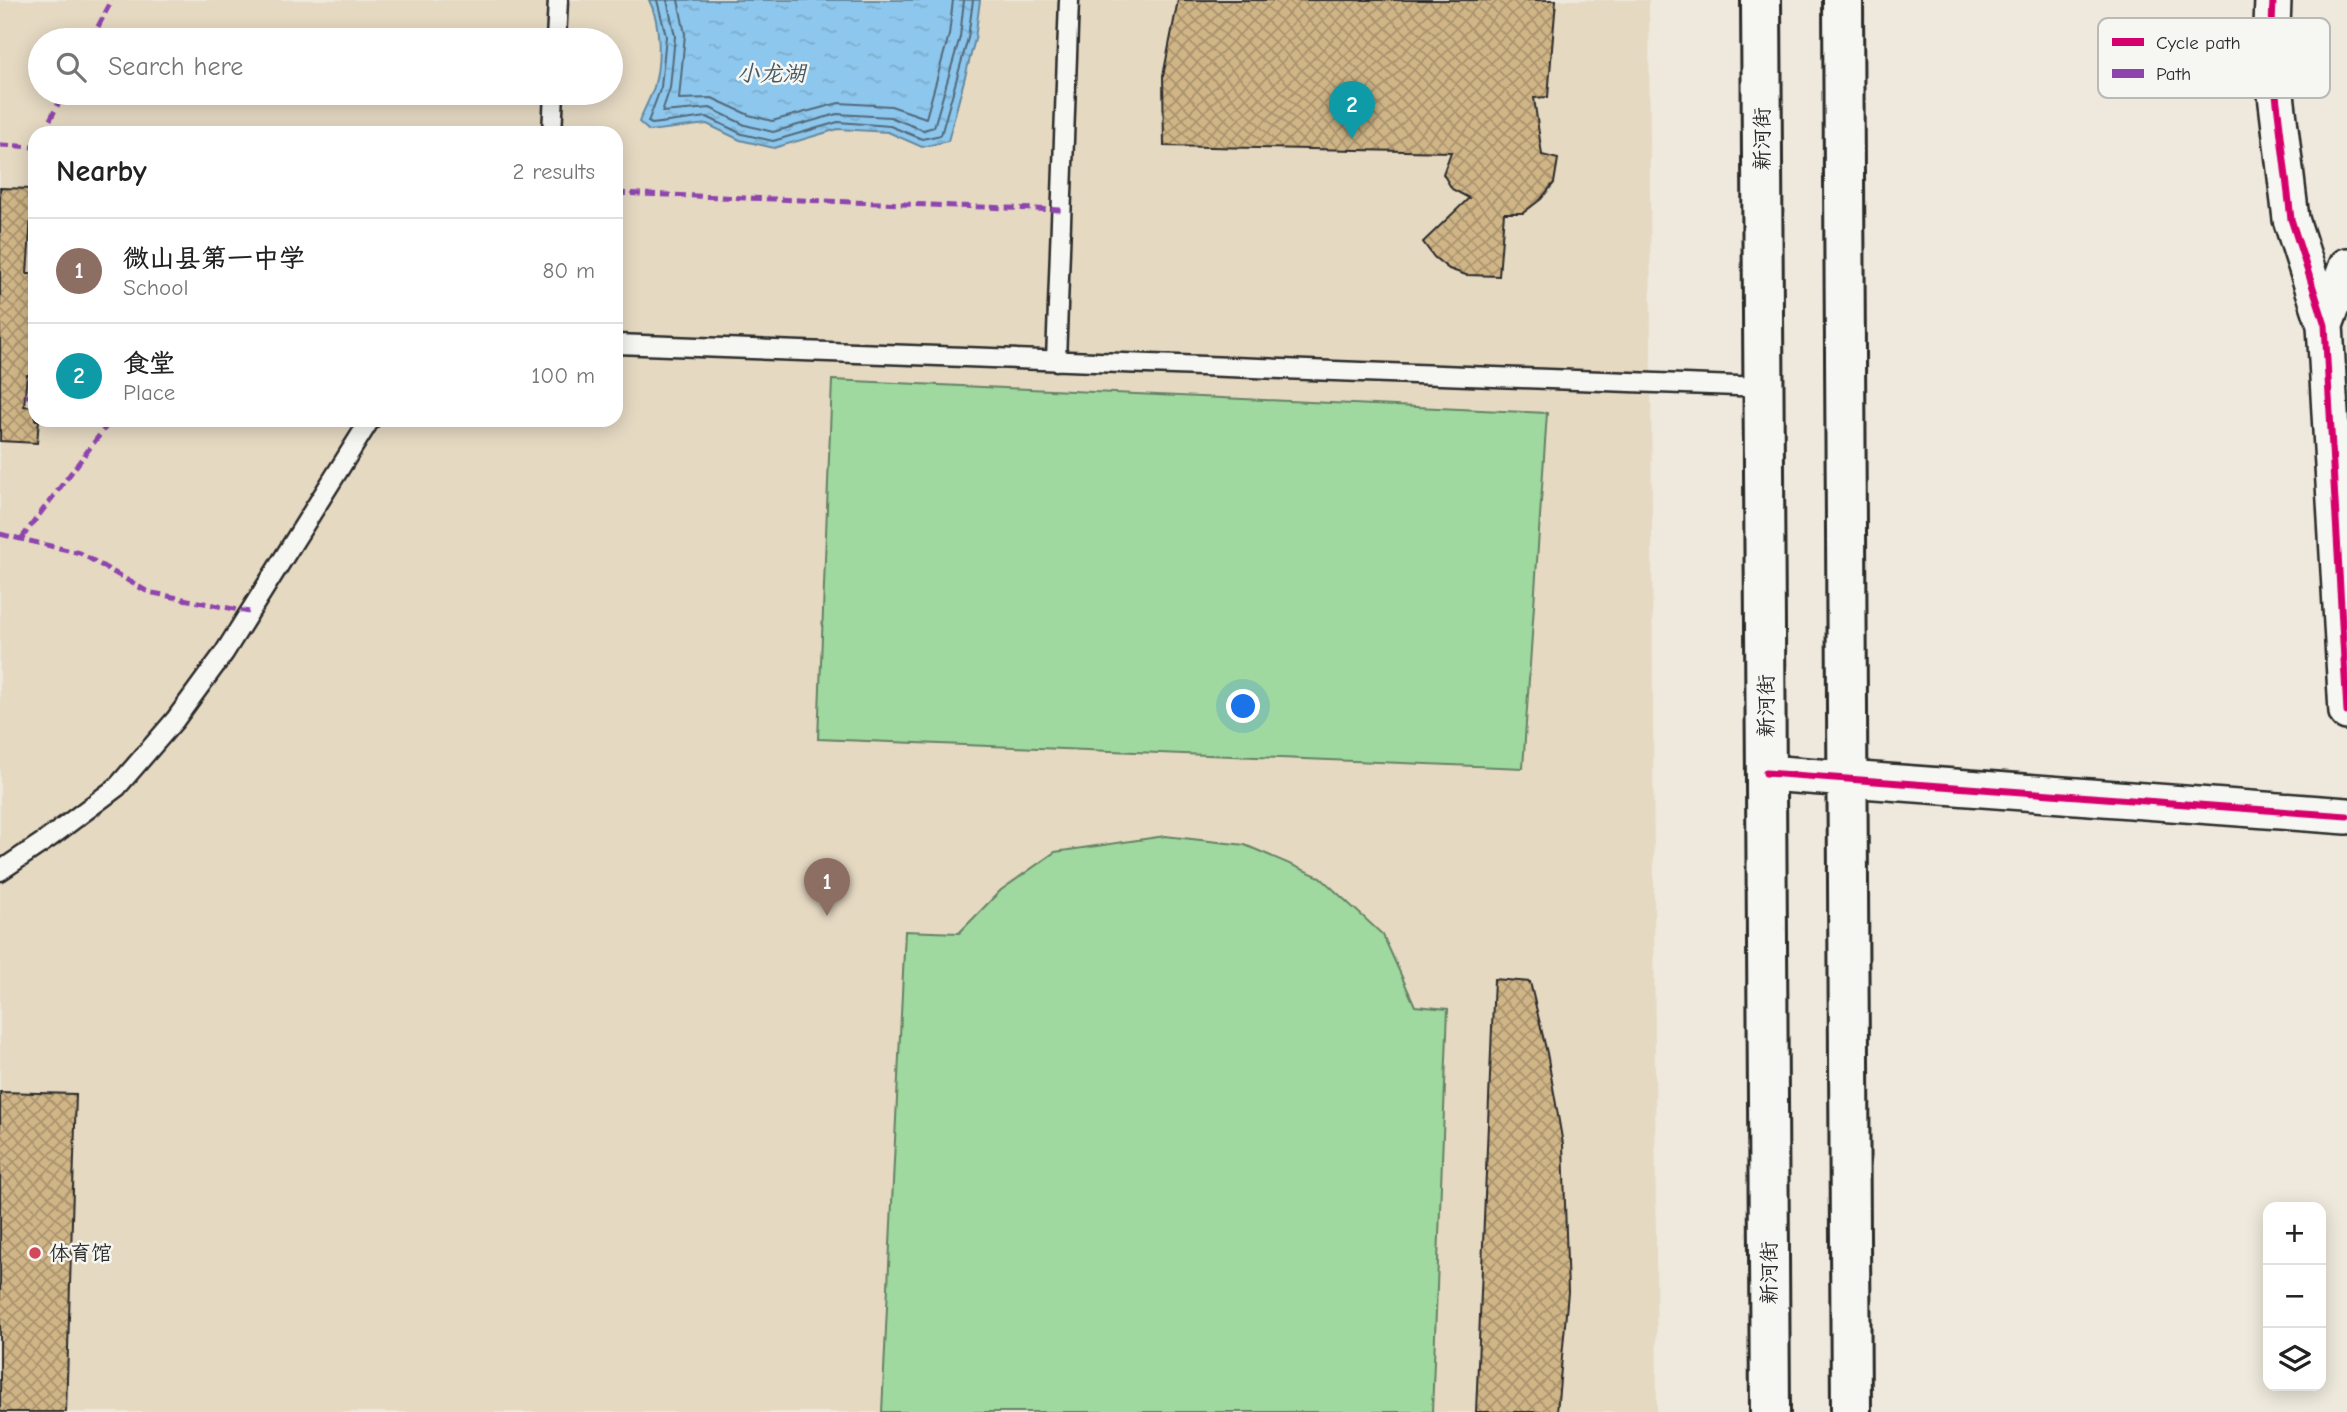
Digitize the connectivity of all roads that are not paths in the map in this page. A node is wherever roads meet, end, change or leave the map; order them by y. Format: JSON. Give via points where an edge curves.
{"nodes":[{"id":1,"x":558,"y":0,"type":"edge"},
{"id":2,"x":1069,"y":0,"type":"edge"},
{"id":3,"x":1761,"y":0,"type":"edge"},
{"id":4,"x":1843,"y":0,"type":"edge"},
{"id":5,"x":2273,"y":0,"type":"edge"},
{"id":6,"x":2273,"y":18,"type":"edge"},
{"id":7,"x":557,"y":28,"type":"edge"},
{"id":8,"x":2277,"y":98,"type":"edge"},
{"id":9,"x":553,"y":105,"type":"edge"},
{"id":10,"x":552,"y":126,"type":"edge"},
{"id":11,"x":2347,"y":266,"type":"edge"},
{"id":12,"x":2325,"y":325,"type":"junction"},
{"id":13,"x":623,"y":344,"type":"edge"},
{"id":14,"x":1056,"y":361,"type":"junction"},
{"id":15,"x":1764,"y":387,"type":"junction"},
{"id":16,"x":365,"y":427,"type":"edge"},
{"id":17,"x":2347,"y":712,"type":"edge"},
{"id":18,"x":1766,"y":773,"type":"junction"},
{"id":19,"x":1847,"y":779,"type":"junction"},
{"id":20,"x":2347,"y":816,"type":"edge"},
{"id":21,"x":0,"y":871,"type":"edge"},
{"id":22,"x":1770,"y":1412,"type":"edge"},
{"id":23,"x":1851,"y":1412,"type":"edge"}],
"edges":[{"from":1,"to":7,"type":"lane"},
{"from":2,"to":14,"type":"lane"},
{"from":3,"to":15,"type":"main road","name":"新河街"},
{"from":4,"to":19,"type":"main road"},
{"from":5,"to":6,"type":"street"},
{"from":8,"to":12,"type":"street","via":[[2291,219]]},
{"from":9,"to":10,"type":"lane"},
{"from":11,"to":12,"type":"street"},
{"from":12,"to":17,"type":"street"},
{"from":13,"to":14,"type":"lane"},
{"from":14,"to":15,"type":"lane"},
{"from":15,"to":18,"type":"main road","name":"新河街"},
{"from":16,"to":21,"type":"lane","via":[[224,653],[175,720],[117,787]]},
{"from":18,"to":19,"type":"street"},
{"from":18,"to":22,"type":"main road","name":"新河街"},
{"from":19,"to":20,"type":"street"},
{"from":19,"to":23,"type":"main road"}]}
